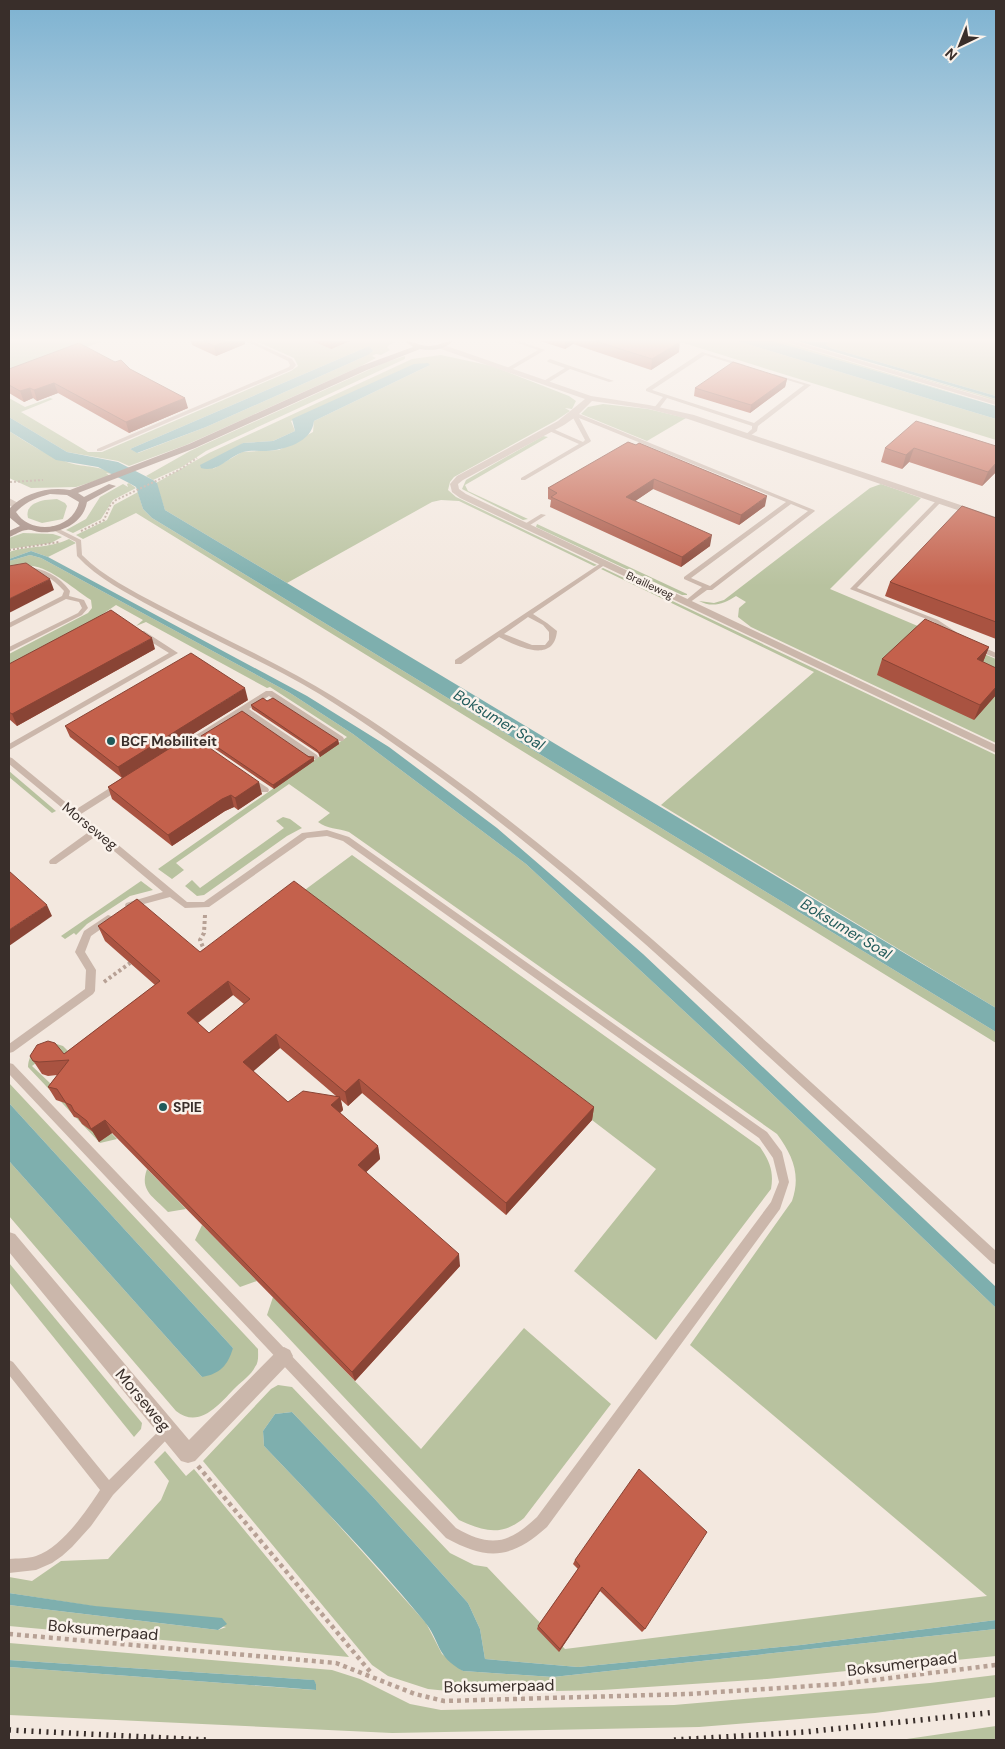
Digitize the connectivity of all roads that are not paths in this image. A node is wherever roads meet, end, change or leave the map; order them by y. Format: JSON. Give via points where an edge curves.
{"nodes":[{"id":1,"x":163,"y":423,"type":"edge"},
{"id":2,"x":244,"y":423,"type":"edge"},
{"id":3,"x":560,"y":423,"type":"edge"},
{"id":4,"x":578,"y":423,"type":"edge"},
{"id":5,"x":595,"y":423,"type":"edge"},
{"id":6,"x":708,"y":423,"type":"edge"},
{"id":7,"x":745,"y":423,"type":"edge"},
{"id":8,"x":759,"y":423,"type":"edge"},
{"id":9,"x":755,"y":426,"type":"junction"},
{"id":10,"x":549,"y":429,"type":"junction"},
{"id":11,"x":747,"y":436,"type":"junction"},
{"id":12,"x":584,"y":444,"type":"junction"},
{"id":13,"x":99,"y":450,"type":"dead end"},
{"id":14,"x":523,"y":479,"type":"dead end"},
{"id":15,"x":117,"y":480,"type":"junction"},
{"id":16,"x":72,"y":493,"type":"junction"},
{"id":17,"x":83,"y":501,"type":"junction"},
{"id":18,"x":939,"y":501,"type":"junction"},
{"id":19,"x":790,"y":502,"type":"junction"},
{"id":20,"x":11,"y":508,"type":"edge"},
{"id":21,"x":543,"y":515,"type":"dead end"},
{"id":22,"x":996,"y":520,"type":"edge"},
{"id":23,"x":525,"y":526,"type":"junction"},
{"id":24,"x":26,"y":527,"type":"junction"},
{"id":25,"x":53,"y":528,"type":"junction"},
{"id":26,"x":9,"y":534,"type":"edge"},
{"id":27,"x":604,"y":563,"type":"junction"},
{"id":28,"x":9,"y":573,"type":"edge"},
{"id":29,"x":707,"y":587,"type":"junction"},
{"id":30,"x":65,"y":597,"type":"junction"},
{"id":31,"x":687,"y":602,"type":"junction"},
{"id":32,"x":529,"y":615,"type":"junction"},
{"id":33,"x":9,"y":626,"type":"edge"},
{"id":34,"x":136,"y":629,"type":"edge"},
{"id":35,"x":500,"y":635,"type":"junction"},
{"id":36,"x":963,"y":641,"type":"edge"},
{"id":37,"x":971,"y":645,"type":"edge"},
{"id":38,"x":9,"y":650,"type":"edge"},
{"id":39,"x":996,"y":656,"type":"edge"},
{"id":40,"x":458,"y":662,"type":"dead end"},
{"id":41,"x":243,"y":709,"type":"junction"},
{"id":42,"x":340,"y":739,"type":"edge"},
{"id":43,"x":194,"y":740,"type":"junction"},
{"id":44,"x":202,"y":745,"type":"edge"},
{"id":45,"x":9,"y":746,"type":"edge"},
{"id":46,"x":996,"y":749,"type":"edge"},
{"id":47,"x":178,"y":750,"type":"edge"},
{"id":48,"x":314,"y":757,"type":"edge"},
{"id":49,"x":9,"y":760,"type":"edge"},
{"id":50,"x":241,"y":773,"type":"edge"},
{"id":51,"x":130,"y":780,"type":"edge"},
{"id":52,"x":265,"y":790,"type":"dead end"},
{"id":53,"x":75,"y":814,"type":"junction"},
{"id":54,"x":96,"y":831,"type":"junction"},
{"id":55,"x":53,"y":862,"type":"dead end"},
{"id":56,"x":171,"y":893,"type":"junction"},
{"id":57,"x":9,"y":1049,"type":"edge"},
{"id":58,"x":9,"y":1067,"type":"edge"},
{"id":59,"x":9,"y":1240,"type":"edge"},
{"id":60,"x":996,"y":1259,"type":"edge"},
{"id":61,"x":284,"y":1356,"type":"junction"},
{"id":62,"x":9,"y":1366,"type":"edge"},
{"id":63,"x":168,"y":1430,"type":"junction"},
{"id":64,"x":108,"y":1490,"type":"junction"},
{"id":65,"x":9,"y":1566,"type":"edge"}],
"edges":[{"from":1,"to":13,"type":"lane"},
{"from":2,"to":15,"type":"street"},
{"from":3,"to":10,"type":"street","name":"Brailleweg"},
{"from":4,"to":12,"type":"lane","via":[[588,441]]},
{"from":5,"to":19,"type":"lane"},
{"from":6,"to":11,"type":"street"},
{"from":7,"to":9,"type":"lane"},
{"from":8,"to":9,"type":"lane"},
{"from":9,"to":11,"type":"lane"},
{"from":10,"to":12,"type":"lane"},
{"from":10,"to":23,"type":"street","name":"Brailleweg","via":[[454,484],[463,496]]},
{"from":11,"to":18,"type":"street"},
{"from":12,"to":14,"type":"lane"},
{"from":15,"to":16,"type":"street"},
{"from":15,"to":17,"type":"street"},
{"from":16,"to":17,"type":"street"},
{"from":16,"to":20,"type":"street","via":[[53,491]]},
{"from":17,"to":25,"type":"street","via":[[78,517]]},
{"from":18,"to":22,"type":"street"},
{"from":18,"to":36,"type":"lane","via":[[853,589],[936,621]]},
{"from":19,"to":29,"type":"lane","via":[[686,578]]},
{"from":19,"to":29,"type":"lane","via":[[812,511],[710,589]]},
{"from":20,"to":24,"type":"street","via":[[15,520]]},
{"from":21,"to":23,"type":"lane"},
{"from":23,"to":27,"type":"street","name":"Brailleweg"},
{"from":24,"to":25,"type":"street"},
{"from":24,"to":26,"type":"street"},
{"from":25,"to":60,"type":"lane","via":[[79,541],[78,555],[87,565],[315,690],[398,742],[569,870]]},
{"from":27,"to":31,"type":"street","name":"Brailleweg"},
{"from":27,"to":32,"type":"lane"},
{"from":28,"to":30,"type":"lane","via":[[24,567],[40,570],[63,586],[67,591]]},
{"from":29,"to":31,"type":"lane"},
{"from":30,"to":33,"type":"lane"},
{"from":30,"to":38,"type":"lane","via":[[82,601],[85,608],[80,614]]},
{"from":31,"to":46,"type":"street","name":"Brailleweg"},
{"from":32,"to":35,"type":"lane"},
{"from":32,"to":35,"type":"lane","via":[[554,631],[548,644],[540,648],[523,647]]},
{"from":34,"to":45,"type":"lane","via":[[174,652]]},
{"from":35,"to":40,"type":"lane"},
{"from":37,"to":39,"type":"lane"},
{"from":41,"to":42,"type":"lane","via":[[269,692]]},
{"from":41,"to":43,"type":"lane"},
{"from":41,"to":48,"type":"lane"},
{"from":43,"to":44,"type":"lane"},
{"from":43,"to":47,"type":"lane"},
{"from":49,"to":53,"type":"lane","name":"Morseweg"},
{"from":50,"to":52,"type":"lane"},
{"from":51,"to":53,"type":"lane"},
{"from":53,"to":54,"type":"lane","name":"Morseweg"},
{"from":54,"to":55,"type":"lane"},
{"from":54,"to":56,"type":"lane","name":"Morseweg"},
{"from":56,"to":57,"type":"lane","via":[[132,902],[87,934],[80,952],[91,970],[90,991]]},
{"from":56,"to":61,"type":"lane","name":"Morseweg","via":[[185,905],[206,905],[305,835],[327,833],[346,839],[763,1135],[778,1156],[784,1182],[776,1205],[542,1522],[528,1536],[513,1544],[480,1547],[451,1533]]},
{"from":58,"to":61,"type":"lane"},
{"from":59,"to":63,"type":"street","name":"Morseweg"},
{"from":61,"to":63,"type":"street","name":"Morseweg","via":[[188,1454]]},
{"from":62,"to":64,"type":"lane"},
{"from":63,"to":64,"type":"lane"},
{"from":64,"to":65,"type":"lane","via":[[92,1514],[56,1551],[36,1563]]}]}
